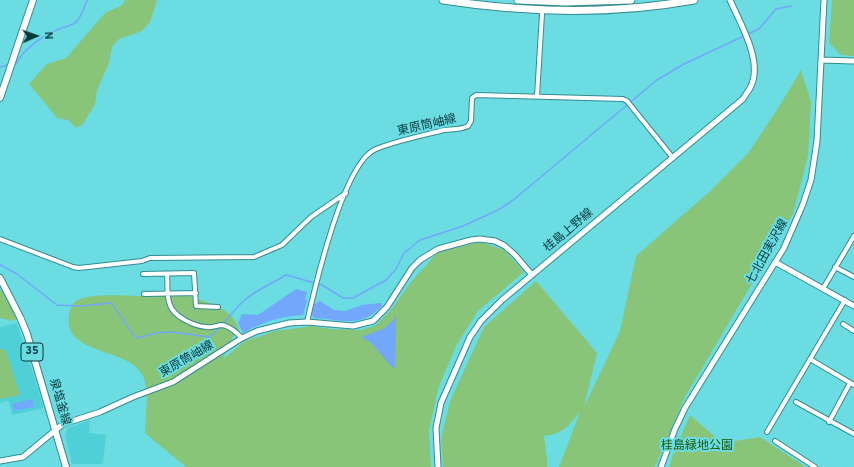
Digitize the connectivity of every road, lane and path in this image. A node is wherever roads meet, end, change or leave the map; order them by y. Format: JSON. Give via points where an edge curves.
{"nodes":[{"id":1,"x":32,"y":0,"type":"edge"},
{"id":2,"x":443,"y":0,"type":"edge"},
{"id":3,"x":518,"y":0,"type":"edge"},
{"id":4,"x":558,"y":0,"type":"edge"},
{"id":5,"x":632,"y":0,"type":"edge"},
{"id":6,"x":694,"y":0,"type":"edge"},
{"id":7,"x":730,"y":0,"type":"edge"},
{"id":8,"x":824,"y":0,"type":"edge"},
{"id":9,"x":566,"y":2,"type":"junction"},
{"id":10,"x":542,"y":14,"type":"dead end"},
{"id":11,"x":821,"y":60,"type":"junction"},
{"id":12,"x":854,"y":61,"type":"edge"},
{"id":13,"x":537,"y":96,"type":"junction"},
{"id":14,"x":0,"y":98,"type":"edge"},
{"id":15,"x":673,"y":158,"type":"junction"},
{"id":16,"x":346,"y":193,"type":"junction"},
{"id":17,"x":854,"y":236,"type":"edge"},
{"id":18,"x":0,"y":239,"type":"edge"},
{"id":19,"x":775,"y":262,"type":"junction"},
{"id":20,"x":835,"y":267,"type":"junction"},
{"id":21,"x":143,"y":274,"type":"dead end"},
{"id":22,"x":167,"y":274,"type":"junction"},
{"id":23,"x":532,"y":275,"type":"junction"},
{"id":24,"x":0,"y":278,"type":"edge"},
{"id":25,"x":854,"y":278,"type":"edge"},
{"id":26,"x":824,"y":287,"type":"junction"},
{"id":27,"x":168,"y":293,"type":"junction"},
{"id":28,"x":196,"y":293,"type":"junction"},
{"id":29,"x":144,"y":294,"type":"dead end"},
{"id":30,"x":845,"y":300,"type":"junction"},
{"id":31,"x":854,"y":306,"type":"edge"},
{"id":32,"x":218,"y":307,"type":"dead end"},
{"id":33,"x":307,"y":322,"type":"junction"},
{"id":34,"x":843,"y":324,"type":"dead end"},
{"id":35,"x":854,"y":331,"type":"edge"},
{"id":36,"x":242,"y":338,"type":"junction"},
{"id":37,"x":810,"y":359,"type":"junction"},
{"id":38,"x":852,"y":384,"type":"edge"},
{"id":39,"x":796,"y":402,"type":"dead end"},
{"id":40,"x":829,"y":422,"type":"junction"},
{"id":41,"x":55,"y":429,"type":"junction"},
{"id":42,"x":767,"y":432,"type":"dead end"},
{"id":43,"x":854,"y":434,"type":"edge"},
{"id":44,"x":775,"y":441,"type":"dead end"},
{"id":45,"x":0,"y":461,"type":"edge"},
{"id":46,"x":66,"y":467,"type":"edge"},
{"id":47,"x":438,"y":467,"type":"edge"},
{"id":48,"x":661,"y":467,"type":"edge"},
{"id":49,"x":814,"y":467,"type":"edge"}],
"edges":[{"from":1,"to":14,"type":"main road"},
{"from":2,"to":6,"type":"highway","via":[[509,8],[565,11],[645,7]]},
{"from":3,"to":9,"type":"highway"},
{"from":4,"to":9,"type":"highway"},
{"from":5,"to":9,"type":"highway"},
{"from":7,"to":15,"type":"street","name":"桂島上野線","via":[[754,60],[752,86],[742,99]]},
{"from":8,"to":11,"type":"street","name":"七北田実沢線"},
{"from":10,"to":13,"type":"street"},
{"from":11,"to":12,"type":"street"},
{"from":11,"to":19,"type":"street","name":"七北田実沢線","via":[[817,141],[811,180],[797,220]]},
{"from":13,"to":15,"type":"street","name":"東原筒岫線","via":[[623,99],[632,106]]},
{"from":13,"to":16,"type":"street","name":"東原筒岫線","via":[[476,95],[472,98],[471,121],[468,126],[432,133],[374,150],[358,166]]},
{"from":15,"to":23,"type":"street","name":"桂島上野線"},
{"from":16,"to":18,"type":"street","via":[[311,217],[282,245],[254,257],[150,258],[79,268]]},
{"from":16,"to":33,"type":"street","name":"東原筒岫線","via":[[330,234]]},
{"from":17,"to":20,"type":"street"},
{"from":19,"to":26,"type":"street"},
{"from":19,"to":48,"type":"street","name":"七北田実沢線","via":[[685,408]]},
{"from":20,"to":25,"type":"street"},
{"from":20,"to":26,"type":"street"},
{"from":21,"to":22,"type":"street"},
{"from":22,"to":27,"type":"street"},
{"from":22,"to":28,"type":"street","via":[[194,273]]},
{"from":23,"to":33,"type":"street","name":"東原筒岫線","via":[[505,246],[488,240],[471,240],[438,249],[420,260],[382,313],[373,321],[353,326]]},
{"from":23,"to":47,"type":"street","name":"桂島上野線","via":[[490,310],[456,365],[438,414]]},
{"from":24,"to":41,"type":"main road","name":"泉塩釜線","number":"35","via":[[27,334]]},
{"from":26,"to":30,"type":"street"},
{"from":27,"to":28,"type":"street"},
{"from":27,"to":29,"type":"street"},
{"from":27,"to":36,"type":"street","via":[[170,305],[186,321],[206,328],[224,326]]},
{"from":28,"to":32,"type":"street","via":[[196,306]]},
{"from":30,"to":31,"type":"street"},
{"from":30,"to":37,"type":"street"},
{"from":33,"to":36,"type":"street","name":"東原筒岫線","via":[[276,325]]},
{"from":34,"to":35,"type":"street"},
{"from":36,"to":41,"type":"street","name":"東原筒岫線","via":[[173,382]]},
{"from":37,"to":38,"type":"street"},
{"from":37,"to":42,"type":"street"},
{"from":38,"to":40,"type":"street"},
{"from":39,"to":40,"type":"street"},
{"from":40,"to":43,"type":"street"},
{"from":41,"to":45,"type":"street","name":"東原筒岫線","via":[[23,457]]},
{"from":41,"to":46,"type":"main road","name":"泉塩釜線","number":"35"},
{"from":44,"to":49,"type":"street"}]}
